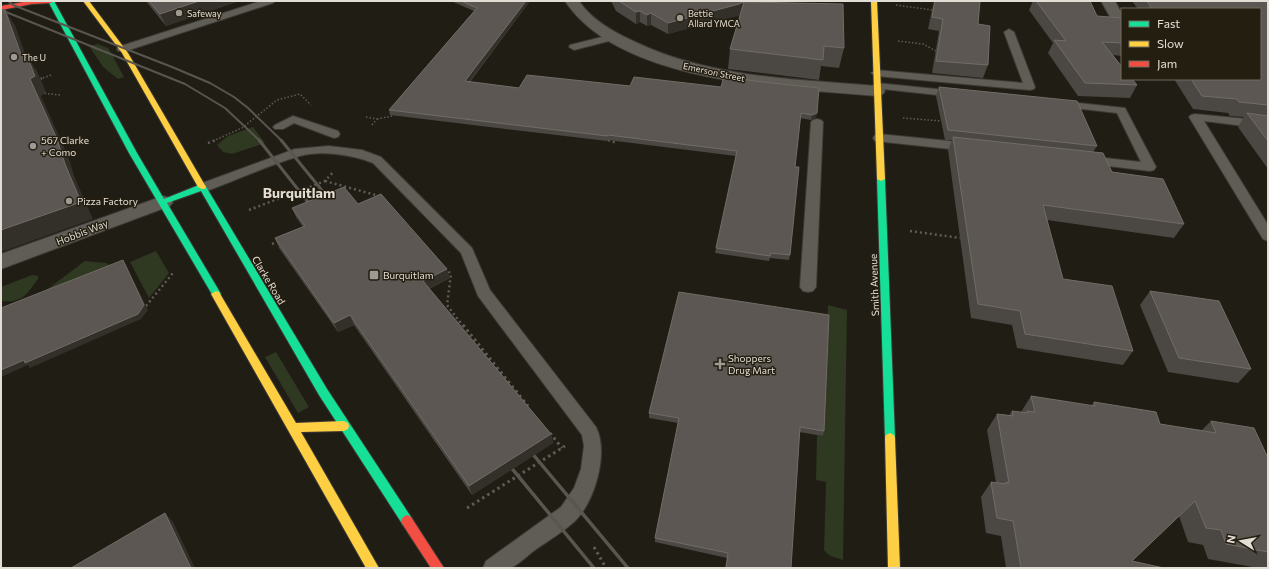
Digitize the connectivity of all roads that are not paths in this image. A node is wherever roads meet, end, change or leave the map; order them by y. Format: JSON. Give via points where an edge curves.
{"nodes":[{"id":1,"x":52,"y":1,"type":"edge"},
{"id":2,"x":86,"y":1,"type":"edge"},
{"id":3,"x":270,"y":1,"type":"edge"},
{"id":4,"x":572,"y":1,"type":"edge"},
{"id":5,"x":874,"y":1,"type":"edge"},
{"id":6,"x":1108,"y":1,"type":"edge"},
{"id":7,"x":1,"y":8,"type":"edge"},
{"id":8,"x":1121,"y":24,"type":"edge"},
{"id":9,"x":1009,"y":32,"type":"dead end"},
{"id":10,"x":614,"y":38,"type":"junction"},
{"id":11,"x":574,"y":47,"type":"dead end"},
{"id":12,"x":122,"y":49,"type":"junction"},
{"id":13,"x":876,"y":73,"type":"junction"},
{"id":14,"x":876,"y":89,"type":"junction"},
{"id":15,"x":965,"y":95,"type":"edge"},
{"id":16,"x":1051,"y":104,"type":"edge"},
{"id":17,"x":817,"y":122,"type":"edge"},
{"id":18,"x":1268,"y":125,"type":"edge"},
{"id":19,"x":279,"y":127,"type":"dead end"},
{"id":20,"x":334,"y":134,"type":"dead end"},
{"id":21,"x":879,"y":138,"type":"junction"},
{"id":22,"x":977,"y":148,"type":"edge"},
{"id":23,"x":1079,"y":159,"type":"edge"},
{"id":24,"x":202,"y":188,"type":"junction"},
{"id":25,"x":163,"y":202,"type":"junction"},
{"id":26,"x":1268,"y":236,"type":"edge"},
{"id":27,"x":1,"y":262,"type":"edge"},
{"id":28,"x":808,"y":287,"type":"dead end"},
{"id":29,"x":344,"y":426,"type":"junction"},
{"id":30,"x":293,"y":428,"type":"junction"},
{"id":31,"x":373,"y":568,"type":"edge"},
{"id":32,"x":438,"y":568,"type":"edge"},
{"id":33,"x":493,"y":568,"type":"edge"},
{"id":34,"x":894,"y":568,"type":"edge"}],
"edges":[{"from":1,"to":7,"type":"main road"},
{"from":1,"to":25,"type":"main road","via":[[133,153]]},
{"from":2,"to":12,"type":"main road","name":"Clarke Road"},
{"from":3,"to":12,"type":"lane"},
{"from":4,"to":10,"type":"street","name":"Emerson Street","via":[[580,14]]},
{"from":5,"to":13,"type":"main road","name":"Smith Avenue"},
{"from":6,"to":8,"type":"street"},
{"from":9,"to":13,"type":"lane","via":[[1030,87]]},
{"from":10,"to":11,"type":"lane"},
{"from":10,"to":14,"type":"street","name":"Emerson Street","via":[[632,48],[713,73],[748,79]]},
{"from":12,"to":24,"type":"main road","name":"Clarke Road"},
{"from":13,"to":14,"type":"main road","name":"Smith Avenue"},
{"from":14,"to":15,"type":"lane"},
{"from":14,"to":21,"type":"main road","name":"Smith Avenue"},
{"from":16,"to":23,"type":"lane","via":[[1121,110],[1150,166]]},
{"from":17,"to":28,"type":"lane"},
{"from":18,"to":26,"type":"lane","via":[[1195,117]]},
{"from":19,"to":20,"type":"lane","via":[[293,118]]},
{"from":21,"to":22,"type":"lane"},
{"from":21,"to":34,"type":"main road","name":"Smith Avenue"},
{"from":24,"to":25,"type":"main road"},
{"from":24,"to":29,"type":"main road","name":"Clarke Road"},
{"from":24,"to":33,"type":"lane","via":[[299,152],[329,150],[362,154],[377,160],[468,251],[483,292],[590,432],[594,446],[583,491],[568,514]]},
{"from":25,"to":27,"type":"street","name":"Hobbis Way"},
{"from":25,"to":30,"type":"main road"},
{"from":29,"to":30,"type":"main road"},
{"from":29,"to":32,"type":"main road","name":"Clarke Road"},
{"from":30,"to":31,"type":"main road"}]}
